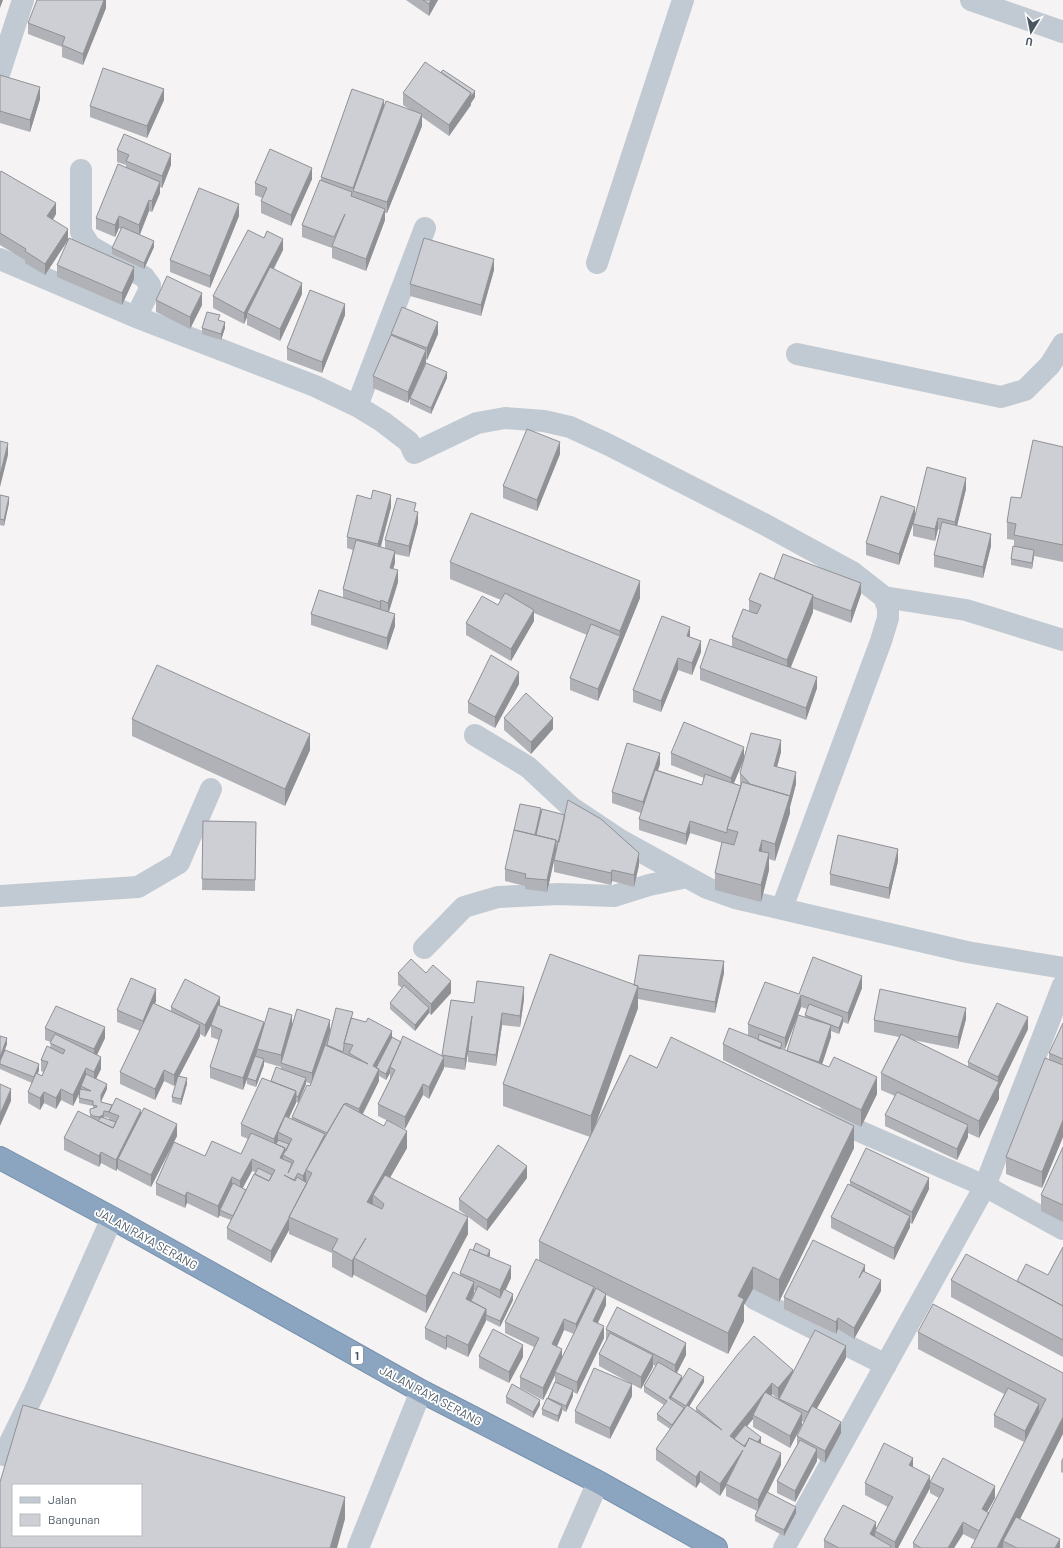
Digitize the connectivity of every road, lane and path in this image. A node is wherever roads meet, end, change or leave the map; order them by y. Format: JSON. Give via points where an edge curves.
{"nodes":[{"id":1,"x":24,"y":0,"type":"edge"},
{"id":2,"x":683,"y":0,"type":"edge"},
{"id":3,"x":970,"y":0,"type":"edge"},
{"id":4,"x":1063,"y":32,"type":"edge"},
{"id":5,"x":0,"y":71,"type":"edge"},
{"id":6,"x":81,"y":170,"type":"dead end"},
{"id":7,"x":425,"y":228,"type":"dead end"},
{"id":8,"x":0,"y":259,"type":"edge"},
{"id":9,"x":597,"y":263,"type":"dead end"},
{"id":10,"x":136,"y":317,"type":"junction"},
{"id":11,"x":1063,"y":344,"type":"edge"},
{"id":12,"x":797,"y":354,"type":"dead end"},
{"id":13,"x":357,"y":406,"type":"junction"},
{"id":14,"x":884,"y":597,"type":"junction"},
{"id":15,"x":1063,"y":640,"type":"edge"},
{"id":16,"x":474,"y":735,"type":"dead end"},
{"id":17,"x":211,"y":789,"type":"dead end"},
{"id":18,"x":687,"y":877,"type":"junction"},
{"id":19,"x":0,"y":896,"type":"edge"},
{"id":20,"x":782,"y":908,"type":"junction"},
{"id":21,"x":424,"y":948,"type":"dead end"},
{"id":22,"x":1063,"y":968,"type":"edge"},
{"id":23,"x":1063,"y":986,"type":"edge"},
{"id":24,"x":812,"y":1111,"type":"edge"},
{"id":25,"x":0,"y":1158,"type":"edge"},
{"id":26,"x":985,"y":1186,"type":"junction"},
{"id":27,"x":112,"y":1218,"type":"junction"},
{"id":28,"x":1063,"y":1229,"type":"edge"},
{"id":29,"x":755,"y":1299,"type":"dead end"},
{"id":30,"x":886,"y":1364,"type":"junction"},
{"id":31,"x":421,"y":1391,"type":"junction"},
{"id":32,"x":1,"y":1460,"type":"edge"},
{"id":33,"x":598,"y":1482,"type":"junction"},
{"id":34,"x":358,"y":1548,"type":"edge"},
{"id":35,"x":569,"y":1548,"type":"edge"},
{"id":36,"x":716,"y":1548,"type":"edge"},
{"id":37,"x":784,"y":1548,"type":"edge"}],
"edges":[{"from":1,"to":5,"type":"street"},
{"from":2,"to":9,"type":"street"},
{"from":3,"to":4,"type":"street"},
{"from":6,"to":10,"type":"street","via":[[81,232],[84,237],[90,246],[144,277],[150,285]]},
{"from":7,"to":13,"type":"street"},
{"from":8,"to":10,"type":"street"},
{"from":10,"to":13,"type":"street","via":[[315,386]]},
{"from":11,"to":12,"type":"street","via":[[1050,365],[1025,390],[1001,398]]},
{"from":13,"to":14,"type":"street","via":[[409,442],[414,454],[477,423],[505,418],[544,420],[570,427],[838,564]]},
{"from":14,"to":15,"type":"street","via":[[966,610]]},
{"from":14,"to":20,"type":"street","via":[[888,618],[881,641]]},
{"from":16,"to":18,"type":"street","via":[[528,768],[572,808],[620,840]]},
{"from":17,"to":19,"type":"street","via":[[179,863],[138,887]]},
{"from":18,"to":20,"type":"street","via":[[707,888],[735,898]]},
{"from":18,"to":21,"type":"street","via":[[648,885],[614,896],[558,894],[498,898],[464,907]]},
{"from":20,"to":22,"type":"street","via":[[967,952]]},
{"from":23,"to":26,"type":"street"},
{"from":24,"to":26,"type":"street"},
{"from":25,"to":27,"type":"highway","name":"JALAN RAYA SERANG","number":"1"},
{"from":26,"to":28,"type":"street"},
{"from":26,"to":30,"type":"street"},
{"from":27,"to":31,"type":"highway","name":"JALAN RAYA SERANG","number":"1"},
{"from":27,"to":32,"type":"street","via":[[35,1391]]},
{"from":29,"to":30,"type":"street"},
{"from":30,"to":37,"type":"street"},
{"from":31,"to":33,"type":"highway","name":"JALAN RAYA SERANG","number":"1"},
{"from":31,"to":34,"type":"street"},
{"from":33,"to":35,"type":"street"},
{"from":33,"to":36,"type":"highway","name":"JALAN RAYA SERANG","number":"1"}]}
